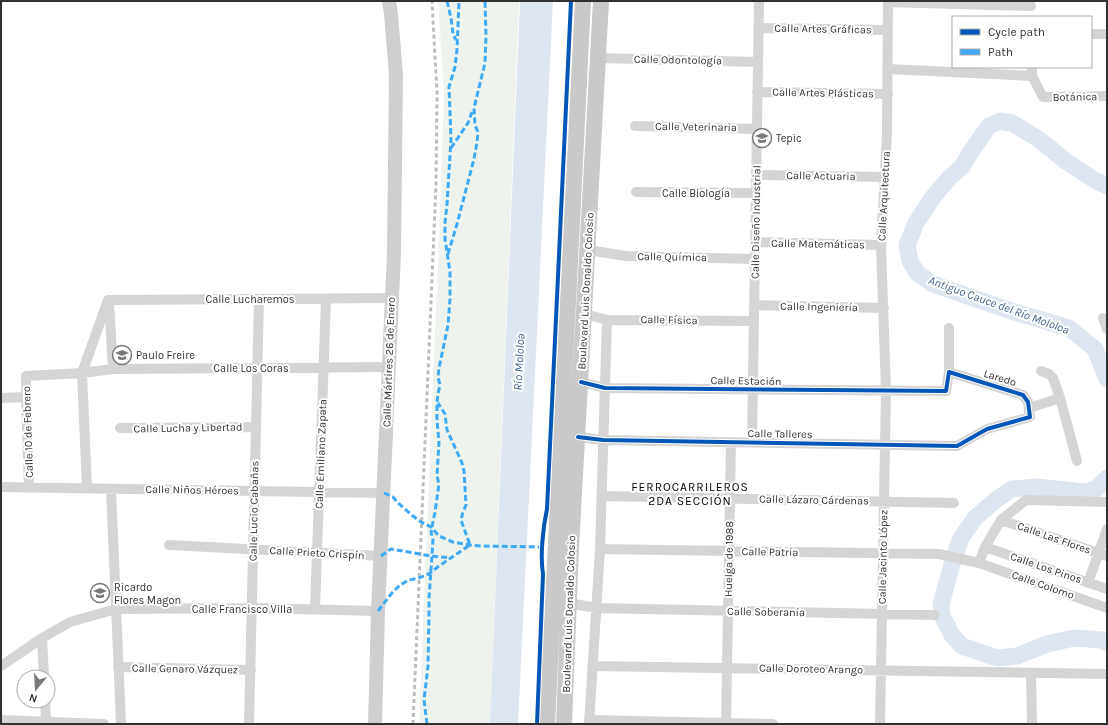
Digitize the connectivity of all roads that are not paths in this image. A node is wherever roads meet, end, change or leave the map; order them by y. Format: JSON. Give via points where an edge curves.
{"nodes":[{"id":1,"x":389,"y":1,"type":"edge"},
{"id":2,"x":583,"y":1,"type":"edge"},
{"id":3,"x":601,"y":1,"type":"edge"},
{"id":4,"x":759,"y":1,"type":"edge"},
{"id":5,"x":888,"y":2,"type":"edge"},
{"id":6,"x":1031,"y":4,"type":"edge"},
{"id":7,"x":1032,"y":16,"type":"edge"},
{"id":8,"x":759,"y":28,"type":"junction"},
{"id":9,"x":888,"y":30,"type":"junction"},
{"id":10,"x":1092,"y":34,"type":"edge"},
{"id":11,"x":1107,"y":34,"type":"edge"},
{"id":12,"x":598,"y":58,"type":"junction"},
{"id":13,"x":758,"y":62,"type":"junction"},
{"id":14,"x":888,"y":69,"type":"junction"},
{"id":15,"x":1032,"y":71,"type":"edge"},
{"id":16,"x":758,"y":92,"type":"junction"},
{"id":17,"x":888,"y":94,"type":"junction"},
{"id":18,"x":1107,"y":96,"type":"edge"},
{"id":19,"x":635,"y":126,"type":"dead end"},
{"id":20,"x":757,"y":129,"type":"junction"},
{"id":21,"x":756,"y":175,"type":"junction"},
{"id":22,"x":885,"y":178,"type":"junction"},
{"id":23,"x":636,"y":192,"type":"dead end"},
{"id":24,"x":756,"y":193,"type":"junction"},
{"id":25,"x":755,"y":242,"type":"junction"},
{"id":26,"x":882,"y":245,"type":"junction"},
{"id":27,"x":588,"y":250,"type":"junction"},
{"id":28,"x":755,"y":259,"type":"junction"},
{"id":29,"x":326,"y":298,"type":"junction"},
{"id":30,"x":392,"y":298,"type":"junction"},
{"id":31,"x":259,"y":299,"type":"junction"},
{"id":32,"x":108,"y":300,"type":"junction"},
{"id":33,"x":755,"y":305,"type":"junction"},
{"id":34,"x":884,"y":308,"type":"junction"},
{"id":35,"x":585,"y":314,"type":"junction"},
{"id":36,"x":1105,"y":319,"type":"edge"},
{"id":37,"x":607,"y":320,"type":"junction"},
{"id":38,"x":754,"y":321,"type":"junction"},
{"id":39,"x":949,"y":328,"type":"dead end"},
{"id":40,"x":1107,"y":329,"type":"edge"},
{"id":41,"x":389,"y":367,"type":"junction"},
{"id":42,"x":257,"y":368,"type":"junction"},
{"id":43,"x":323,"y":368,"type":"junction"},
{"id":44,"x":113,"y":369,"type":"junction"},
{"id":45,"x":1040,"y":371,"type":"dead end"},
{"id":46,"x":82,"y":372,"type":"junction"},
{"id":47,"x":949,"y":372,"type":"junction"},
{"id":48,"x":581,"y":382,"type":"junction"},
{"id":49,"x":604,"y":388,"type":"junction"},
{"id":50,"x":753,"y":390,"type":"junction"},
{"id":51,"x":886,"y":391,"type":"junction"},
{"id":52,"x":26,"y":397,"type":"junction"},
{"id":53,"x":1,"y":398,"type":"edge"},
{"id":54,"x":1060,"y":398,"type":"junction"},
{"id":55,"x":1029,"y":408,"type":"junction"},
{"id":56,"x":256,"y":427,"type":"junction"},
{"id":57,"x":120,"y":428,"type":"dead end"},
{"id":58,"x":578,"y":437,"type":"junction"},
{"id":59,"x":603,"y":440,"type":"junction"},
{"id":60,"x":731,"y":442,"type":"junction"},
{"id":61,"x":752,"y":443,"type":"junction"},
{"id":62,"x":886,"y":445,"type":"junction"},
{"id":63,"x":1077,"y":461,"type":"dead end"},
{"id":64,"x":1,"y":487,"type":"edge"},
{"id":65,"x":29,"y":488,"type":"junction"},
{"id":66,"x":87,"y":488,"type":"junction"},
{"id":67,"x":111,"y":489,"type":"junction"},
{"id":68,"x":254,"y":491,"type":"junction"},
{"id":69,"x":319,"y":492,"type":"junction"},
{"id":70,"x":384,"y":493,"type":"junction"},
{"id":71,"x":602,"y":496,"type":"junction"},
{"id":72,"x":730,"y":499,"type":"junction"},
{"id":73,"x":884,"y":502,"type":"junction"},
{"id":74,"x":1107,"y":502,"type":"edge"},
{"id":75,"x":954,"y":503,"type":"dead end"},
{"id":76,"x":1001,"y":520,"type":"junction"},
{"id":77,"x":556,"y":521,"type":"junction"},
{"id":78,"x":573,"y":522,"type":"junction"},
{"id":79,"x":1107,"y":529,"type":"edge"},
{"id":80,"x":169,"y":545,"type":"dead end"},
{"id":81,"x":984,"y":547,"type":"junction"},
{"id":82,"x":253,"y":549,"type":"junction"},
{"id":83,"x":600,"y":549,"type":"junction"},
{"id":84,"x":729,"y":551,"type":"junction"},
{"id":85,"x":317,"y":552,"type":"junction"},
{"id":86,"x":883,"y":553,"type":"junction"},
{"id":87,"x":940,"y":554,"type":"joint"},
{"id":88,"x":1103,"y":554,"type":"edge"},
{"id":89,"x":381,"y":556,"type":"junction"},
{"id":90,"x":976,"y":563,"type":"junction"},
{"id":91,"x":1088,"y":583,"type":"junction"},
{"id":92,"x":1107,"y":589,"type":"edge"},
{"id":93,"x":569,"y":603,"type":"junction"},
{"id":94,"x":252,"y":608,"type":"junction"},
{"id":95,"x":596,"y":608,"type":"junction"},
{"id":96,"x":1107,"y":608,"type":"edge"},
{"id":97,"x":116,"y":609,"type":"junction"},
{"id":98,"x":315,"y":609,"type":"junction"},
{"id":99,"x":378,"y":611,"type":"junction"},
{"id":100,"x":728,"y":611,"type":"junction"},
{"id":101,"x":882,"y":614,"type":"junction"},
{"id":102,"x":935,"y":615,"type":"dead end"},
{"id":103,"x":42,"y":638,"type":"junction"},
{"id":104,"x":1,"y":666,"type":"edge"},
{"id":105,"x":592,"y":666,"type":"junction"},
{"id":106,"x":118,"y":667,"type":"junction"},
{"id":107,"x":727,"y":668,"type":"junction"},
{"id":108,"x":44,"y":669,"type":"edge"},
{"id":109,"x":251,"y":670,"type":"junction"},
{"id":110,"x":881,"y":671,"type":"junction"},
{"id":111,"x":1031,"y":673,"type":"junction"},
{"id":112,"x":1107,"y":674,"type":"edge"},
{"id":113,"x":45,"y":709,"type":"edge"},
{"id":114,"x":46,"y":721,"type":"junction"},
{"id":115,"x":4,"y":722,"type":"edge"},
{"id":116,"x":589,"y":722,"type":"edge"},
{"id":117,"x":726,"y":723,"type":"edge"},
{"id":118,"x":104,"y":724,"type":"edge"},
{"id":119,"x":121,"y":724,"type":"edge"},
{"id":120,"x":249,"y":724,"type":"edge"},
{"id":121,"x":375,"y":724,"type":"edge"},
{"id":122,"x":547,"y":724,"type":"edge"},
{"id":123,"x":564,"y":724,"type":"edge"},
{"id":124,"x":773,"y":724,"type":"edge"},
{"id":125,"x":880,"y":724,"type":"edge"},
{"id":126,"x":1032,"y":724,"type":"edge"}],
"edges":[{"from":1,"to":30,"type":"street","name":"Calle Mártires 26 de Enero","via":[[396,75]]},
{"from":2,"to":77,"type":"main road","name":"Boulevard Luis Donaldo Colosio"},
{"from":3,"to":12,"type":"main road","name":"Boulevard Luis Donaldo Colosio"},
{"from":4,"to":8,"type":"street","name":"Calle Diseño Industrial"},
{"from":5,"to":6,"type":"street"},
{"from":5,"to":9,"type":"street","name":"Calle Arquitectura"},
{"from":6,"to":7,"type":"street"},
{"from":8,"to":9,"type":"street","name":"Calle Artes Gráficas"},
{"from":8,"to":13,"type":"street","name":"Calle Diseño Industrial"},
{"from":9,"to":14,"type":"street","name":"Calle Arquitectura"},
{"from":10,"to":11,"type":"street"},
{"from":12,"to":13,"type":"street","name":"Calle Odontología"},
{"from":12,"to":27,"type":"main road","name":"Boulevard Luis Donaldo Colosio"},
{"from":13,"to":16,"type":"street","name":"Calle Diseño Industrial"},
{"from":14,"to":15,"type":"street"},
{"from":14,"to":17,"type":"street","name":"Calle Arquitectura"},
{"from":15,"to":18,"type":"street","name":"Botánica","via":[[1043,97]]},
{"from":16,"to":17,"type":"street","name":"Calle Artes Plásticas"},
{"from":16,"to":20,"type":"street","name":"Calle Diseño Industrial"},
{"from":17,"to":22,"type":"street","name":"Calle Arquitectura"},
{"from":19,"to":20,"type":"street","name":"Calle Veterinaria"},
{"from":20,"to":21,"type":"street","name":"Calle Diseño Industrial"},
{"from":21,"to":22,"type":"street","name":"Calle Actuaria"},
{"from":21,"to":24,"type":"street","name":"Calle Diseño Industrial"},
{"from":22,"to":26,"type":"street","name":"Calle Arquitectura"},
{"from":23,"to":24,"type":"street","name":"Calle Biología"},
{"from":24,"to":25,"type":"street","name":"Calle Diseño Industrial"},
{"from":25,"to":26,"type":"street","name":"Calle Matemáticas"},
{"from":25,"to":28,"type":"street","name":"Calle Diseño Industrial"},
{"from":26,"to":34,"type":"street","name":"Calle Arquitectura"},
{"from":27,"to":28,"type":"street","name":"Calle Química","via":[[626,256]]},
{"from":27,"to":35,"type":"main road","name":"Boulevard Luis Donaldo Colosio"},
{"from":28,"to":33,"type":"street","name":"Calle Diseño Industrial"},
{"from":29,"to":30,"type":"street","name":"Calle Lucharemos"},
{"from":29,"to":31,"type":"street","name":"Calle Lucharemos"},
{"from":29,"to":43,"type":"street","name":"Calle Emiliano Zapata"},
{"from":30,"to":41,"type":"street","name":"Calle Mártires 26 de Enero"},
{"from":31,"to":32,"type":"street","name":"Calle Lucharemos"},
{"from":31,"to":42,"type":"street","name":"Calle Lucio Cabañas"},
{"from":32,"to":44,"type":"street"},
{"from":32,"to":46,"type":"street"},
{"from":33,"to":34,"type":"street","name":"Calle Ingeniería"},
{"from":33,"to":38,"type":"street","name":"Calle Diseño Industrial"},
{"from":34,"to":51,"type":"street","name":"Calle Arquitectura"},
{"from":35,"to":37,"type":"street","name":"Calle Física"},
{"from":35,"to":48,"type":"main road","name":"Boulevard Luis Donaldo Colosio"},
{"from":36,"to":40,"type":"street"},
{"from":37,"to":38,"type":"street","name":"Calle Física"},
{"from":37,"to":49,"type":"street","name":"Boulevard Luis Donaldo Colosio"},
{"from":38,"to":50,"type":"street","name":"Calle Diseño Industrial"},
{"from":39,"to":47,"type":"street"},
{"from":41,"to":43,"type":"street","name":"Calle Los Coras"},
{"from":41,"to":70,"type":"street","name":"Calle Mártires 26 de Enero"},
{"from":42,"to":43,"type":"street","name":"Calle Los Coras"},
{"from":42,"to":44,"type":"street","name":"Calle Los Coras"},
{"from":42,"to":56,"type":"street","name":"Calle Lucio Cabañas"},
{"from":43,"to":69,"type":"street","name":"Calle Emiliano Zapata"},
{"from":44,"to":46,"type":"street"},
{"from":45,"to":54,"type":"street","via":[[1053,378]]},
{"from":46,"to":52,"type":"street","name":"Calle 10 de Febrero","via":[[26,376]]},
{"from":46,"to":66,"type":"street"},
{"from":47,"to":51,"type":"street","via":[[946,391]]},
{"from":47,"to":55,"type":"street","name":"Laredo","via":[[1023,395]]},
{"from":48,"to":49,"type":"street","name":"Calle Estación"},
{"from":48,"to":58,"type":"main road","name":"Boulevard Luis Donaldo Colosio"},
{"from":49,"to":50,"type":"street","name":"Calle Estación"},
{"from":49,"to":59,"type":"street","name":"Boulevard Luis Donaldo Colosio"},
{"from":50,"to":51,"type":"street","name":"Calle Estación"},
{"from":50,"to":61,"type":"street","name":"Calle Diseño Industrial"},
{"from":51,"to":62,"type":"street","name":"Calle Jacinto López"},
{"from":52,"to":53,"type":"street"},
{"from":52,"to":65,"type":"street","name":"Calle 10 de Febrero"},
{"from":54,"to":55,"type":"street"},
{"from":54,"to":63,"type":"street"},
{"from":55,"to":62,"type":"street","name":"Calle Talleres","via":[[1030,417],[987,429],[957,446]]},
{"from":56,"to":57,"type":"street","name":"Calle Lucha y Libertad"},
{"from":56,"to":68,"type":"street","name":"Calle Lucio Cabañas"},
{"from":58,"to":59,"type":"street","name":"Calle Talleres"},
{"from":58,"to":78,"type":"main road","name":"Boulevard Luis Donaldo Colosio"},
{"from":59,"to":60,"type":"street","name":"Calle Talleres"},
{"from":59,"to":71,"type":"street","name":"Boulevard Luis Donaldo Colosio"},
{"from":60,"to":61,"type":"street","name":"Calle Talleres"},
{"from":60,"to":72,"type":"street","name":"Huelga de 1988"},
{"from":61,"to":62,"type":"street","name":"Calle Talleres"},
{"from":62,"to":73,"type":"street","name":"Calle Jacinto López"},
{"from":64,"to":65,"type":"street","name":"Calle Niños Héroes"},
{"from":65,"to":66,"type":"street","name":"Calle Niños Héroes"},
{"from":66,"to":67,"type":"street","name":"Calle Niños Héroes"},
{"from":67,"to":68,"type":"street","name":"Calle Niños Héroes"},
{"from":67,"to":97,"type":"street"},
{"from":68,"to":69,"type":"street","name":"Calle Niños Héroes"},
{"from":68,"to":82,"type":"street","name":"Calle Lucio Cabañas"},
{"from":69,"to":70,"type":"street","name":"Calle Niños Héroes"},
{"from":69,"to":85,"type":"street","name":"Calle Emiliano Zapata"},
{"from":70,"to":89,"type":"street","name":"Calle Mártires 26 de Enero"},
{"from":71,"to":72,"type":"street","name":"Calle Lázaro Cárdenas"},
{"from":71,"to":83,"type":"street","name":"Boulevard Luis Donaldo Colosio"},
{"from":72,"to":73,"type":"street","name":"Calle Lázaro Cárdenas"},
{"from":72,"to":84,"type":"street","name":"Huelga de 1988"},
{"from":73,"to":75,"type":"street","name":"Calle Lázaro Cárdenas"},
{"from":73,"to":86,"type":"street","name":"Calle Jacinto López"},
{"from":74,"to":76,"type":"street","via":[[1026,500]]},
{"from":76,"to":81,"type":"street"},
{"from":76,"to":88,"type":"street","name":"Calle Las Flores"},
{"from":77,"to":78,"type":"main road"},
{"from":77,"to":122,"type":"main road","name":"Boulevard Luis Donaldo Colosio"},
{"from":78,"to":93,"type":"main road","name":"Boulevard Luis Donaldo Colosio"},
{"from":79,"to":88,"type":"street"},
{"from":80,"to":82,"type":"street","name":"Calle Prieto Crispín"},
{"from":81,"to":90,"type":"street"},
{"from":81,"to":91,"type":"street","name":"Calle Los Pinos"},
{"from":82,"to":85,"type":"street","name":"Calle Prieto Crispín"},
{"from":82,"to":94,"type":"street","name":"Calle Lucio Cabañas"},
{"from":83,"to":84,"type":"street","name":"Calle Patria"},
{"from":83,"to":95,"type":"street","name":"Boulevard Luis Donaldo Colosio"},
{"from":84,"to":86,"type":"street","name":"Calle Patria"},
{"from":84,"to":100,"type":"street","name":"Huelga de 1988"},
{"from":85,"to":89,"type":"street","name":"Calle Prieto Crispín"},
{"from":85,"to":98,"type":"street","name":"Calle Emiliano Zapata"},
{"from":86,"to":87,"type":"street","name":"Calle Patria"},
{"from":86,"to":101,"type":"street","name":"Calle Jacinto López"},
{"from":87,"to":90,"type":"street","name":"Calle Colomo"},
{"from":88,"to":91,"type":"street"},
{"from":89,"to":99,"type":"street","name":"Calle Mártires 26 de Enero"},
{"from":90,"to":96,"type":"street","name":"Calle Colomo"},
{"from":91,"to":92,"type":"street","name":"Calle Los Pinos"},
{"from":93,"to":95,"type":"street","name":"Calle Soberanía"},
{"from":93,"to":123,"type":"main road","name":"Boulevard Luis Donaldo Colosio"},
{"from":94,"to":97,"type":"street","name":"Calle Francisco Villa"},
{"from":94,"to":98,"type":"street","name":"Calle Francisco Villa"},
{"from":94,"to":109,"type":"street","name":"Calle Lucio Cabañas"},
{"from":95,"to":100,"type":"street","name":"Calle Soberanía"},
{"from":95,"to":105,"type":"street","name":"Boulevard Luis Donaldo Colosio"},
{"from":97,"to":103,"type":"street","name":"Calle Francisco Villa","via":[[70,622]]},
{"from":97,"to":106,"type":"street"},
{"from":98,"to":99,"type":"street","name":"Calle Francisco Villa"},
{"from":99,"to":121,"type":"street","name":"Calle Mártires 26 de Enero"},
{"from":100,"to":101,"type":"street","name":"Calle Soberanía"},
{"from":100,"to":107,"type":"street","name":"Huelga de 1988"},
{"from":101,"to":102,"type":"street","name":"Calle Soberanía"},
{"from":101,"to":110,"type":"street","name":"Calle Jacinto López"},
{"from":103,"to":104,"type":"street","name":"Calle Francisco Villa"},
{"from":103,"to":108,"type":"street"},
{"from":105,"to":107,"type":"street","name":"Calle Doroteo Arango"},
{"from":105,"to":116,"type":"street","name":"Boulevard Luis Donaldo Colosio"},
{"from":106,"to":109,"type":"street","name":"Calle Genaro Vázquez"},
{"from":106,"to":119,"type":"street"},
{"from":107,"to":110,"type":"street","name":"Calle Doroteo Arango"},
{"from":107,"to":117,"type":"street","name":"Huelga de 1988"},
{"from":109,"to":120,"type":"street","name":"Calle Lucio Cabañas"},
{"from":110,"to":111,"type":"street","name":"Calle Doroteo Arango"},
{"from":110,"to":125,"type":"street","name":"Calle Jacinto López"},
{"from":111,"to":112,"type":"street","name":"Calle Doroteo Arango"},
{"from":111,"to":126,"type":"street"},
{"from":113,"to":114,"type":"street"},
{"from":114,"to":115,"type":"street"},
{"from":114,"to":118,"type":"street"},
{"from":116,"to":117,"type":"street"},
{"from":117,"to":124,"type":"street"}]}
